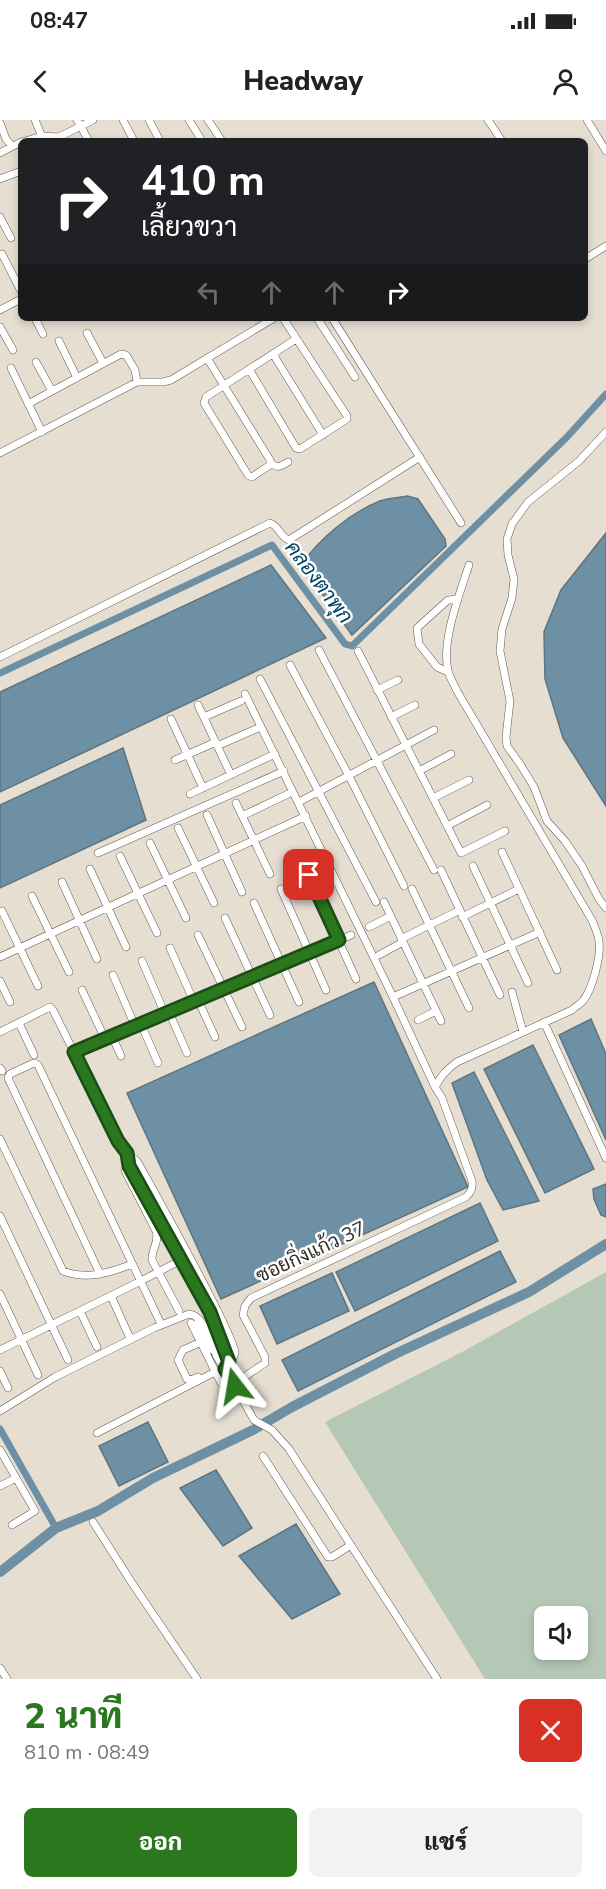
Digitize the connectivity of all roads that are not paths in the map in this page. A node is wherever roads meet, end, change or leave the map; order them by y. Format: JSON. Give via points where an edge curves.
{"nodes":[{"id":1,"x":34,"y":120,"type":"edge"},
{"id":2,"x":93,"y":120,"type":"edge"},
{"id":3,"x":123,"y":120,"type":"edge"},
{"id":4,"x":149,"y":120,"type":"edge"},
{"id":5,"x":189,"y":120,"type":"edge"},
{"id":6,"x":208,"y":120,"type":"edge"},
{"id":7,"x":488,"y":120,"type":"edge"},
{"id":8,"x":587,"y":120,"type":"edge"},
{"id":9,"x":0,"y":123,"type":"edge"},
{"id":10,"x":79,"y":123,"type":"edge"},
{"id":11,"x":43,"y":138,"type":"edge"},
{"id":12,"x":58,"y":138,"type":"edge"},
{"id":13,"x":87,"y":138,"type":"edge"},
{"id":14,"x":132,"y":138,"type":"edge"},
{"id":15,"x":158,"y":138,"type":"edge"},
{"id":16,"x":200,"y":138,"type":"edge"},
{"id":17,"x":220,"y":138,"type":"edge"},
{"id":18,"x":500,"y":138,"type":"edge"},
{"id":19,"x":18,"y":144,"type":"edge"},
{"id":20,"x":12,"y":146,"type":"junction"},
{"id":21,"x":1,"y":149,"type":"edge"},
{"id":22,"x":606,"y":151,"type":"edge"},
{"id":23,"x":18,"y":173,"type":"edge"},
{"id":24,"x":0,"y":179,"type":"edge"},
{"id":25,"x":0,"y":217,"type":"edge"},
{"id":26,"x":11,"y":238,"type":"dead end"},
{"id":27,"x":606,"y":246,"type":"edge"},
{"id":28,"x":2,"y":254,"type":"dead end"},
{"id":29,"x":588,"y":257,"type":"edge"},
{"id":30,"x":18,"y":285,"type":"edge"},
{"id":31,"x":18,"y":301,"type":"edge"},
{"id":32,"x":0,"y":310,"type":"edge"},
{"id":33,"x":36,"y":321,"type":"edge"},
{"id":34,"x":269,"y":321,"type":"edge"},
{"id":35,"x":285,"y":321,"type":"edge"},
{"id":36,"x":319,"y":321,"type":"edge"},
{"id":37,"x":334,"y":321,"type":"edge"},
{"id":38,"x":0,"y":327,"type":"edge"},
{"id":39,"x":87,"y":333,"type":"dead end"},
{"id":40,"x":43,"y":334,"type":"dead end"},
{"id":41,"x":297,"y":339,"type":"junction"},
{"id":42,"x":58,"y":341,"type":"dead end"},
{"id":43,"x":13,"y":350,"type":"dead end"},
{"id":44,"x":273,"y":354,"type":"junction"},
{"id":45,"x":207,"y":358,"type":"junction"},
{"id":46,"x":36,"y":362,"type":"dead end"},
{"id":47,"x":103,"y":363,"type":"junction"},
{"id":48,"x":10,"y":369,"type":"dead end"},
{"id":49,"x":249,"y":369,"type":"junction"},
{"id":50,"x":355,"y":377,"type":"dead end"},
{"id":51,"x":77,"y":378,"type":"junction"},
{"id":52,"x":137,"y":382,"type":"junction"},
{"id":53,"x":224,"y":386,"type":"junction"},
{"id":54,"x":52,"y":391,"type":"junction"},
{"id":55,"x":28,"y":404,"type":"junction"},
{"id":56,"x":42,"y":432,"type":"junction"},
{"id":57,"x":606,"y":432,"type":"edge"},
{"id":58,"x":323,"y":435,"type":"junction"},
{"id":59,"x":0,"y":453,"type":"edge"},
{"id":60,"x":420,"y":457,"type":"junction"},
{"id":61,"x":288,"y":462,"type":"dead end"},
{"id":62,"x":271,"y":463,"type":"junction"},
{"id":63,"x":461,"y":523,"type":"dead end"},
{"id":64,"x":469,"y":565,"type":"dead end"},
{"id":65,"x":458,"y":599,"type":"junction"},
{"id":66,"x":320,"y":650,"type":"dead end"},
{"id":67,"x":358,"y":651,"type":"dead end"},
{"id":68,"x":0,"y":657,"type":"edge"},
{"id":69,"x":290,"y":665,"type":"dead end"},
{"id":70,"x":448,"y":672,"type":"junction"},
{"id":71,"x":260,"y":679,"type":"dead end"},
{"id":72,"x":398,"y":680,"type":"dead end"},
{"id":73,"x":377,"y":690,"type":"junction"},
{"id":74,"x":198,"y":705,"type":"dead end"},
{"id":75,"x":415,"y":705,"type":"dead end"},
{"id":76,"x":204,"y":717,"type":"junction"},
{"id":77,"x":391,"y":717,"type":"junction"},
{"id":78,"x":171,"y":719,"type":"dead end"},
{"id":79,"x":256,"y":729,"type":"dead end"},
{"id":80,"x":434,"y":730,"type":"dead end"},
{"id":81,"x":216,"y":744,"type":"junction"},
{"id":82,"x":406,"y":746,"type":"junction"},
{"id":83,"x":187,"y":754,"type":"junction"},
{"id":84,"x":275,"y":754,"type":"junction"},
{"id":85,"x":451,"y":754,"type":"dead end"},
{"id":86,"x":175,"y":760,"type":"dead end"},
{"id":87,"x":378,"y":760,"type":"junction"},
{"id":88,"x":284,"y":771,"type":"junction"},
{"id":89,"x":418,"y":771,"type":"junction"},
{"id":90,"x":231,"y":775,"type":"junction"},
{"id":91,"x":349,"y":776,"type":"junction"},
{"id":92,"x":469,"y":780,"type":"dead end"},
{"id":93,"x":203,"y":788,"type":"junction"},
{"id":94,"x":319,"y":791,"type":"junction"},
{"id":95,"x":190,"y":794,"type":"dead end"},
{"id":96,"x":288,"y":794,"type":"dead end"},
{"id":97,"x":433,"y":798,"type":"junction"},
{"id":98,"x":299,"y":802,"type":"junction"},
{"id":99,"x":236,"y":803,"type":"dead end"},
{"id":100,"x":487,"y":805,"type":"dead end"},
{"id":101,"x":207,"y":814,"type":"dead end"},
{"id":102,"x":242,"y":816,"type":"junction"},
{"id":103,"x":306,"y":816,"type":"junction"},
{"id":104,"x":447,"y":826,"type":"junction"},
{"id":105,"x":178,"y":828,"type":"dead end"},
{"id":106,"x":505,"y":831,"type":"dead end"},
{"id":107,"x":254,"y":840,"type":"junction"},
{"id":108,"x":150,"y":843,"type":"dead end"},
{"id":109,"x":502,"y":852,"type":"dead end"},
{"id":110,"x":98,"y":853,"type":"dead end"},
{"id":111,"x":224,"y":853,"type":"junction"},
{"id":112,"x":120,"y":855,"type":"dead end"},
{"id":113,"x":196,"y":866,"type":"junction"},
{"id":114,"x":473,"y":866,"type":"dead end"},
{"id":115,"x":90,"y":869,"type":"dead end"},
{"id":116,"x":270,"y":874,"type":"dead end"},
{"id":117,"x":309,"y":875,"type":"dead end"},
{"id":118,"x":168,"y":880,"type":"junction"},
{"id":119,"x":62,"y":882,"type":"dead end"},
{"id":120,"x":404,"y":886,"type":"dead end"},
{"id":121,"x":412,"y":889,"type":"dead end"},
{"id":122,"x":519,"y":889,"type":"junction"},
{"id":123,"x":281,"y":890,"type":"dead end"},
{"id":124,"x":242,"y":892,"type":"dead end"},
{"id":125,"x":138,"y":893,"type":"junction"},
{"id":126,"x":32,"y":896,"type":"dead end"},
{"id":127,"x":214,"y":903,"type":"dead end"},
{"id":128,"x":255,"y":903,"type":"dead end"},
{"id":129,"x":490,"y":903,"type":"junction"},
{"id":130,"x":108,"y":907,"type":"junction"},
{"id":131,"x":606,"y":908,"type":"edge"},
{"id":132,"x":2,"y":911,"type":"dead end"},
{"id":133,"x":461,"y":914,"type":"junction"},
{"id":134,"x":391,"y":916,"type":"junction"},
{"id":135,"x":186,"y":918,"type":"dead end"},
{"id":136,"x":225,"y":918,"type":"dead end"},
{"id":137,"x":80,"y":920,"type":"junction"},
{"id":138,"x":430,"y":925,"type":"junction"},
{"id":139,"x":369,"y":927,"type":"dead end"},
{"id":140,"x":540,"y":932,"type":"junction"},
{"id":141,"x":156,"y":933,"type":"dead end"},
{"id":142,"x":50,"y":934,"type":"junction"},
{"id":143,"x":198,"y":935,"type":"dead end"},
{"id":144,"x":351,"y":935,"type":"dead end"},
{"id":145,"x":339,"y":940,"type":"junction"},
{"id":146,"x":402,"y":940,"type":"junction"},
{"id":147,"x":511,"y":946,"type":"junction"},
{"id":148,"x":126,"y":947,"type":"dead end"},
{"id":149,"x":20,"y":948,"type":"junction"},
{"id":150,"x":170,"y":948,"type":"dead end"},
{"id":151,"x":310,"y":952,"type":"junction"},
{"id":152,"x":379,"y":955,"type":"dead end"},
{"id":153,"x":0,"y":957,"type":"edge"},
{"id":154,"x":482,"y":957,"type":"junction"},
{"id":155,"x":602,"y":958,"type":"edge"},
{"id":156,"x":97,"y":959,"type":"dead end"},
{"id":157,"x":142,"y":961,"type":"dead end"},
{"id":158,"x":281,"y":964,"type":"junction"},
{"id":159,"x":452,"y":970,"type":"junction"},
{"id":160,"x":557,"y":970,"type":"dead end"},
{"id":161,"x":69,"y":972,"type":"dead end"},
{"id":162,"x":113,"y":975,"type":"dead end"},
{"id":163,"x":253,"y":976,"type":"junction"},
{"id":164,"x":356,"y":979,"type":"dead end"},
{"id":165,"x":0,"y":981,"type":"edge"},
{"id":166,"x":528,"y":983,"type":"dead end"},
{"id":167,"x":423,"y":984,"type":"junction"},
{"id":168,"x":38,"y":986,"type":"dead end"},
{"id":169,"x":223,"y":989,"type":"junction"},
{"id":170,"x":82,"y":990,"type":"dead end"},
{"id":171,"x":326,"y":990,"type":"dead end"},
{"id":172,"x":512,"y":992,"type":"dead end"},
{"id":173,"x":500,"y":995,"type":"dead end"},
{"id":174,"x":393,"y":997,"type":"junction"},
{"id":175,"x":196,"y":1001,"type":"junction"},
{"id":176,"x":10,"y":1002,"type":"dead end"},
{"id":177,"x":299,"y":1002,"type":"dead end"},
{"id":178,"x":469,"y":1008,"type":"dead end"},
{"id":179,"x":436,"y":1011,"type":"junction"},
{"id":180,"x":167,"y":1013,"type":"junction"},
{"id":181,"x":270,"y":1015,"type":"dead end"},
{"id":182,"x":418,"y":1020,"type":"dead end"},
{"id":183,"x":441,"y":1021,"type":"dead end"},
{"id":184,"x":544,"y":1022,"type":"junction"},
{"id":185,"x":19,"y":1023,"type":"junction"},
{"id":186,"x":138,"y":1025,"type":"junction"},
{"id":187,"x":242,"y":1027,"type":"dead end"},
{"id":188,"x":0,"y":1032,"type":"edge"},
{"id":189,"x":523,"y":1032,"type":"junction"},
{"id":190,"x":108,"y":1038,"type":"junction"},
{"id":191,"x":215,"y":1038,"type":"dead end"},
{"id":192,"x":74,"y":1052,"type":"junction"},
{"id":193,"x":187,"y":1053,"type":"dead end"},
{"id":194,"x":34,"y":1055,"type":"dead end"},
{"id":195,"x":121,"y":1056,"type":"dead end"},
{"id":196,"x":158,"y":1063,"type":"dead end"},
{"id":197,"x":435,"y":1088,"type":"junction"},
{"id":198,"x":0,"y":1139,"type":"edge"},
{"id":199,"x":127,"y":1153,"type":"junction"},
{"id":200,"x":606,"y":1158,"type":"edge"},
{"id":201,"x":125,"y":1171,"type":"dead end"},
{"id":202,"x":162,"y":1206,"type":"junction"},
{"id":203,"x":153,"y":1210,"type":"junction"},
{"id":204,"x":0,"y":1216,"type":"edge"},
{"id":205,"x":185,"y":1258,"type":"junction"},
{"id":206,"x":132,"y":1264,"type":"junction"},
{"id":207,"x":158,"y":1271,"type":"junction"},
{"id":208,"x":100,"y":1274,"type":"junction"},
{"id":209,"x":141,"y":1281,"type":"junction"},
{"id":210,"x":0,"y":1294,"type":"edge"},
{"id":211,"x":111,"y":1296,"type":"junction"},
{"id":212,"x":80,"y":1311,"type":"junction"},
{"id":213,"x":179,"y":1311,"type":"dead end"},
{"id":214,"x":160,"y":1322,"type":"dead end"},
{"id":215,"x":51,"y":1324,"type":"junction"},
{"id":216,"x":129,"y":1336,"type":"dead end"},
{"id":217,"x":21,"y":1339,"type":"junction"},
{"id":218,"x":97,"y":1347,"type":"dead end"},
{"id":219,"x":206,"y":1347,"type":"junction"},
{"id":220,"x":0,"y":1350,"type":"edge"},
{"id":221,"x":68,"y":1360,"type":"dead end"},
{"id":222,"x":227,"y":1365,"type":"junction"},
{"id":223,"x":0,"y":1371,"type":"edge"},
{"id":224,"x":214,"y":1371,"type":"junction"},
{"id":225,"x":38,"y":1375,"type":"dead end"},
{"id":226,"x":8,"y":1388,"type":"dead end"},
{"id":227,"x":236,"y":1388,"type":"junction"},
{"id":228,"x":2,"y":1410,"type":"edge"},
{"id":229,"x":97,"y":1432,"type":"dead end"},
{"id":230,"x":0,"y":1450,"type":"edge"},
{"id":231,"x":263,"y":1456,"type":"dead end"},
{"id":232,"x":16,"y":1478,"type":"junction"},
{"id":233,"x":0,"y":1486,"type":"edge"},
{"id":234,"x":93,"y":1522,"type":"dead end"},
{"id":235,"x":12,"y":1524,"type":"dead end"},
{"id":236,"x":351,"y":1545,"type":"junction"},
{"id":237,"x":0,"y":1668,"type":"edge"},
{"id":238,"x":7,"y":1679,"type":"edge"},
{"id":239,"x":197,"y":1679,"type":"edge"},
{"id":240,"x":437,"y":1679,"type":"edge"}],
"edges":[{"from":1,"to":11,"type":"street"},
{"from":2,"to":10,"type":"street"},
{"from":3,"to":14,"type":"street"},
{"from":4,"to":15,"type":"street"},
{"from":5,"to":16,"type":"street"},
{"from":6,"to":17,"type":"street"},
{"from":7,"to":18,"type":"street"},
{"from":8,"to":22,"type":"street"},
{"from":9,"to":20,"type":"street"},
{"from":10,"to":12,"type":"street"},
{"from":10,"to":13,"type":"street"},
{"from":19,"to":20,"type":"street"},
{"from":20,"to":21,"type":"street"},
{"from":23,"to":24,"type":"street"},
{"from":25,"to":26,"type":"street"},
{"from":27,"to":29,"type":"street"},
{"from":28,"to":30,"type":"street"},
{"from":31,"to":32,"type":"street"},
{"from":33,"to":40,"type":"street"},
{"from":34,"to":45,"type":"street"},
{"from":35,"to":41,"type":"street"},
{"from":36,"to":50,"type":"street"},
{"from":37,"to":60,"type":"street"},
{"from":38,"to":43,"type":"street"},
{"from":39,"to":47,"type":"street"},
{"from":41,"to":44,"type":"street"},
{"from":41,"to":58,"type":"street","via":[[346,416],[345,422]]},
{"from":42,"to":51,"type":"street"},
{"from":44,"to":49,"type":"street"},
{"from":44,"to":58,"type":"street"},
{"from":45,"to":52,"type":"street","via":[[171,380]]},
{"from":45,"to":53,"type":"street"},
{"from":46,"to":54,"type":"street"},
{"from":47,"to":51,"type":"street"},
{"from":47,"to":52,"type":"street","via":[[126,355],[137,374]]},
{"from":48,"to":55,"type":"street"},
{"from":49,"to":53,"type":"street"},
{"from":49,"to":58,"type":"street","via":[[296,448]]},
{"from":51,"to":54,"type":"street"},
{"from":52,"to":56,"type":"street"},
{"from":53,"to":62,"type":"street"},
{"from":53,"to":62,"type":"street","via":[[206,397],[204,403],[248,475],[252,477]]},
{"from":54,"to":55,"type":"street"},
{"from":55,"to":56,"type":"street"},
{"from":56,"to":59,"type":"street"},
{"from":57,"to":131,"type":"street","via":[[579,461],[528,502],[512,524],[507,539],[514,579],[500,651],[510,701],[507,746],[534,787],[547,821],[565,841]]},
{"from":60,"to":63,"type":"street"},
{"from":60,"to":68,"type":"street","via":[[289,540],[270,523]]},
{"from":61,"to":62,"type":"street","via":[[279,467]]},
{"from":64,"to":65,"type":"street"},
{"from":65,"to":70,"type":"street","via":[[447,646]]},
{"from":65,"to":70,"type":"street","via":[[445,602],[417,628],[418,644],[437,667]]},
{"from":66,"to":87,"type":"street"},
{"from":67,"to":73,"type":"street"},
{"from":69,"to":91,"type":"street"},
{"from":70,"to":155,"type":"street","via":[[593,922]]},
{"from":71,"to":94,"type":"street"},
{"from":72,"to":73,"type":"street"},
{"from":73,"to":77,"type":"street"},
{"from":74,"to":76,"type":"street"},
{"from":75,"to":77,"type":"street"},
{"from":76,"to":81,"type":"street"},
{"from":76,"to":84,"type":"street","via":[[243,698]]},
{"from":77,"to":82,"type":"street"},
{"from":78,"to":83,"type":"street"},
{"from":79,"to":81,"type":"street"},
{"from":80,"to":82,"type":"street"},
{"from":81,"to":83,"type":"street"},
{"from":81,"to":90,"type":"street"},
{"from":82,"to":87,"type":"street"},
{"from":82,"to":89,"type":"street"},
{"from":83,"to":86,"type":"street"},
{"from":83,"to":93,"type":"street"},
{"from":84,"to":88,"type":"street"},
{"from":84,"to":90,"type":"street"},
{"from":85,"to":89,"type":"street"},
{"from":87,"to":91,"type":"street"},
{"from":87,"to":133,"type":"street"},
{"from":88,"to":98,"type":"street"},
{"from":88,"to":110,"type":"street"},
{"from":89,"to":97,"type":"street"},
{"from":90,"to":93,"type":"street"},
{"from":91,"to":94,"type":"street"},
{"from":91,"to":120,"type":"street"},
{"from":92,"to":97,"type":"street"},
{"from":93,"to":95,"type":"street"},
{"from":94,"to":98,"type":"street"},
{"from":94,"to":134,"type":"street"},
{"from":96,"to":102,"type":"street"},
{"from":97,"to":104,"type":"street"},
{"from":98,"to":103,"type":"street"},
{"from":99,"to":102,"type":"street"},
{"from":100,"to":104,"type":"street"},
{"from":101,"to":111,"type":"street"},
{"from":102,"to":107,"type":"street"},
{"from":103,"to":107,"type":"street"},
{"from":103,"to":174,"type":"street"},
{"from":104,"to":106,"type":"street","via":[[461,853]]},
{"from":105,"to":113,"type":"street"},
{"from":107,"to":111,"type":"street"},
{"from":107,"to":116,"type":"street"},
{"from":108,"to":118,"type":"street"},
{"from":109,"to":122,"type":"street"},
{"from":111,"to":113,"type":"street"},
{"from":111,"to":124,"type":"street"},
{"from":112,"to":125,"type":"street"},
{"from":113,"to":118,"type":"street"},
{"from":113,"to":127,"type":"street"},
{"from":114,"to":129,"type":"street"},
{"from":115,"to":130,"type":"street"},
{"from":117,"to":145,"type":"street"},
{"from":118,"to":125,"type":"street"},
{"from":118,"to":135,"type":"street"},
{"from":119,"to":137,"type":"street"},
{"from":121,"to":138,"type":"street"},
{"from":122,"to":129,"type":"street"},
{"from":122,"to":140,"type":"street"},
{"from":123,"to":151,"type":"street"},
{"from":125,"to":130,"type":"street"},
{"from":125,"to":141,"type":"street"},
{"from":126,"to":142,"type":"street"},
{"from":128,"to":158,"type":"street"},
{"from":129,"to":133,"type":"street"},
{"from":129,"to":147,"type":"street"},
{"from":130,"to":137,"type":"street"},
{"from":130,"to":148,"type":"street"},
{"from":132,"to":149,"type":"street"},
{"from":133,"to":138,"type":"street"},
{"from":133,"to":154,"type":"street"},
{"from":134,"to":139,"type":"street"},
{"from":134,"to":146,"type":"street"},
{"from":136,"to":163,"type":"street"},
{"from":137,"to":142,"type":"street"},
{"from":137,"to":156,"type":"street"},
{"from":138,"to":146,"type":"street"},
{"from":138,"to":159,"type":"street"},
{"from":140,"to":147,"type":"street"},
{"from":140,"to":160,"type":"street"},
{"from":142,"to":149,"type":"street"},
{"from":142,"to":161,"type":"street"},
{"from":143,"to":169,"type":"street"},
{"from":144,"to":145,"type":"street"},
{"from":145,"to":151,"type":"street"},
{"from":145,"to":164,"type":"street"},
{"from":146,"to":152,"type":"street"},
{"from":146,"to":167,"type":"street"},
{"from":147,"to":154,"type":"street"},
{"from":147,"to":166,"type":"street"},
{"from":149,"to":153,"type":"street"},
{"from":149,"to":168,"type":"street"},
{"from":150,"to":175,"type":"street"},
{"from":151,"to":158,"type":"street"},
{"from":151,"to":171,"type":"street"},
{"from":154,"to":159,"type":"street"},
{"from":154,"to":173,"type":"street"},
{"from":155,"to":184,"type":"street","via":[[583,1001]]},
{"from":157,"to":180,"type":"street"},
{"from":158,"to":163,"type":"street"},
{"from":158,"to":177,"type":"street"},
{"from":159,"to":167,"type":"street"},
{"from":159,"to":178,"type":"street"},
{"from":162,"to":186,"type":"street"},
{"from":163,"to":169,"type":"street"},
{"from":163,"to":181,"type":"street"},
{"from":165,"to":176,"type":"street"},
{"from":167,"to":174,"type":"street"},
{"from":167,"to":179,"type":"street"},
{"from":169,"to":175,"type":"street"},
{"from":169,"to":187,"type":"street"},
{"from":170,"to":190,"type":"street"},
{"from":172,"to":189,"type":"street"},
{"from":174,"to":197,"type":"street"},
{"from":175,"to":180,"type":"street"},
{"from":175,"to":191,"type":"street"},
{"from":179,"to":182,"type":"street"},
{"from":179,"to":183,"type":"street"},
{"from":180,"to":186,"type":"street"},
{"from":180,"to":193,"type":"street"},
{"from":184,"to":189,"type":"street"},
{"from":184,"to":200,"type":"street"},
{"from":185,"to":188,"type":"street"},
{"from":185,"to":192,"type":"street","via":[[52,1008]]},
{"from":185,"to":194,"type":"street"},
{"from":186,"to":190,"type":"street"},
{"from":186,"to":196,"type":"street"},
{"from":189,"to":197,"type":"street","via":[[457,1062],[442,1074]]},
{"from":190,"to":192,"type":"street"},
{"from":190,"to":195,"type":"street"},
{"from":192,"to":199,"type":"street"},
{"from":197,"to":227,"type":"street","name":"ซอยกิ่งแก้ว 37","via":[[472,1181],[470,1194],[251,1298],[243,1315],[265,1363]]},
{"from":198,"to":208,"type":"street","via":[[63,1271]]},
{"from":199,"to":202,"type":"street","via":[[137,1161]]},
{"from":199,"to":203,"type":"street","via":[[129,1166]]},
{"from":201,"to":207,"type":"street","via":[[158,1236],[152,1254]]},
{"from":202,"to":203,"type":"street"},
{"from":202,"to":205,"type":"street"},
{"from":203,"to":205,"type":"street"},
{"from":204,"to":215,"type":"street"},
{"from":205,"to":207,"type":"street"},
{"from":205,"to":222,"type":"street","via":[[218,1322]]},
{"from":206,"to":208,"type":"street"},
{"from":206,"to":208,"type":"street","via":[[34,1062],[8,1078]]},
{"from":206,"to":209,"type":"street"},
{"from":207,"to":209,"type":"street"},
{"from":207,"to":213,"type":"street"},
{"from":209,"to":211,"type":"street"},
{"from":209,"to":214,"type":"street"},
{"from":210,"to":217,"type":"street"},
{"from":211,"to":212,"type":"street"},
{"from":211,"to":216,"type":"street"},
{"from":212,"to":215,"type":"street"},
{"from":212,"to":218,"type":"street"},
{"from":215,"to":217,"type":"street"},
{"from":215,"to":221,"type":"street"},
{"from":217,"to":220,"type":"street"},
{"from":217,"to":225,"type":"street"},
{"from":219,"to":222,"type":"street"},
{"from":219,"to":224,"type":"street"},
{"from":219,"to":224,"type":"street","via":[[185,1348],[178,1360],[187,1379]]},
{"from":219,"to":228,"type":"street","via":[[194,1322],[195,1315],[189,1314],[55,1377]]},
{"from":222,"to":227,"type":"street"},
{"from":223,"to":226,"type":"street"},
{"from":224,"to":227,"type":"street","via":[[225,1387]]},
{"from":224,"to":229,"type":"street"},
{"from":227,"to":236,"type":"street","via":[[254,1420],[272,1430],[289,1449]]},
{"from":230,"to":232,"type":"street"},
{"from":231,"to":236,"type":"street","via":[[328,1557]]},
{"from":232,"to":233,"type":"street"},
{"from":232,"to":235,"type":"street","via":[[35,1511]]},
{"from":234,"to":239,"type":"street"},
{"from":236,"to":240,"type":"street"},
{"from":237,"to":238,"type":"street"}]}
